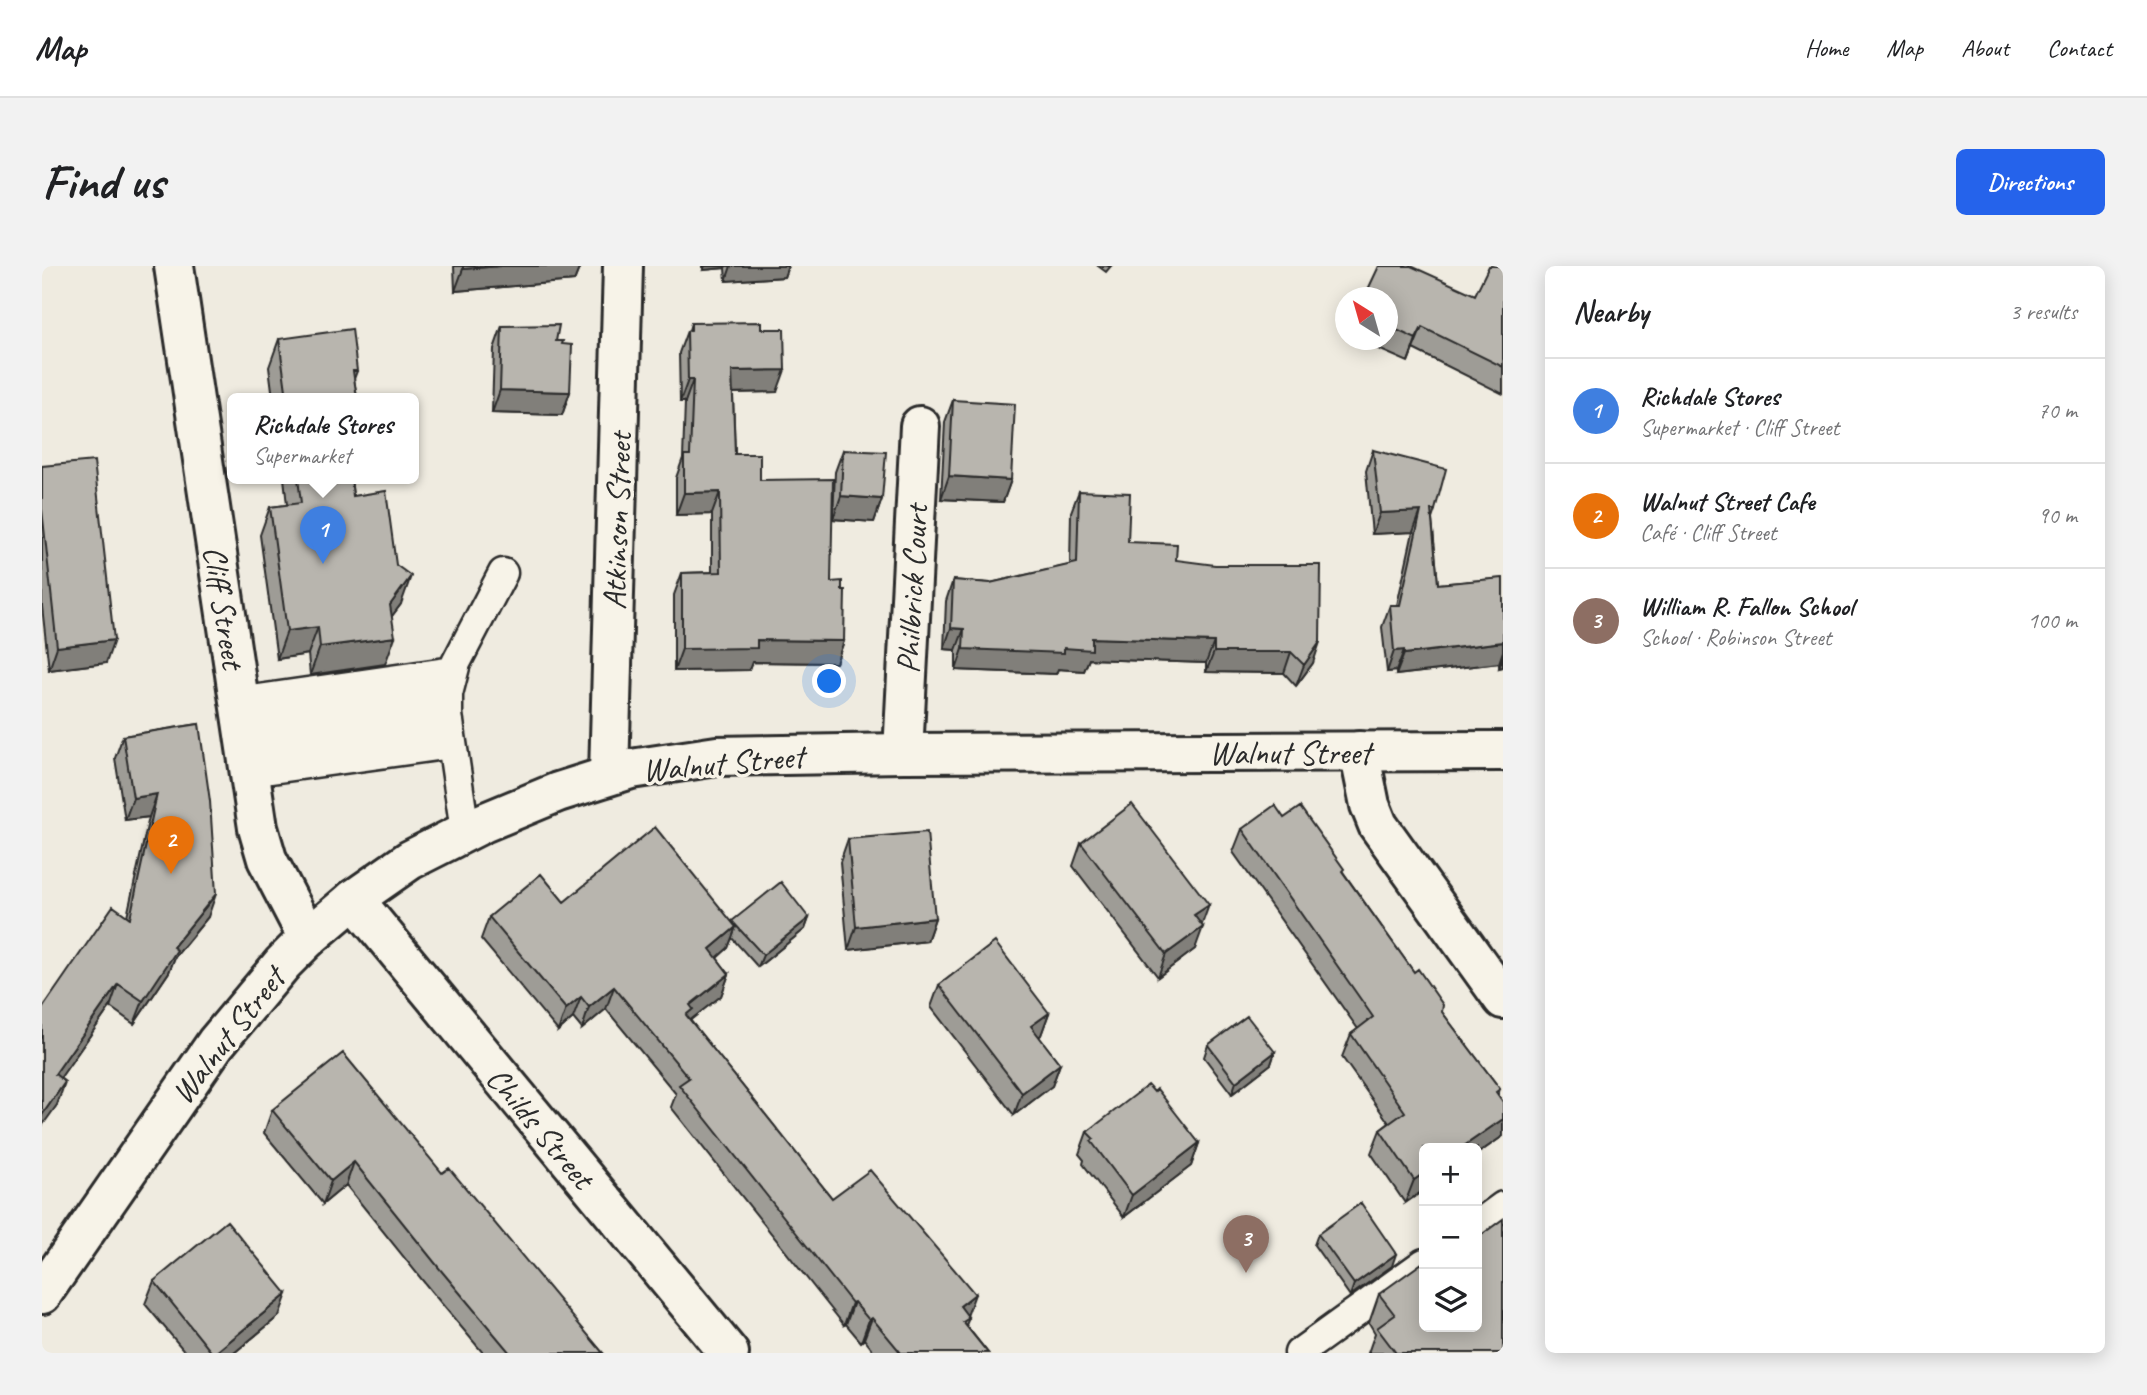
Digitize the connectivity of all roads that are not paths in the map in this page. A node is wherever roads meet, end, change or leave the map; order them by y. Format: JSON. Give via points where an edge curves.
{"nodes":[{"id":1,"x":174,"y":266,"type":"edge"},
{"id":2,"x":623,"y":266,"type":"edge"},
{"id":3,"x":920,"y":426,"type":"dead end"},
{"id":4,"x":503,"y":573,"type":"dead end"},
{"id":5,"x":450,"y":707,"type":"junction"},
{"id":6,"x":244,"y":737,"type":"junction"},
{"id":7,"x":1359,"y":751,"type":"junction"},
{"id":8,"x":1503,"y":751,"type":"edge"},
{"id":9,"x":902,"y":753,"type":"junction"},
{"id":10,"x":609,"y":775,"type":"junction"},
{"id":11,"x":465,"y":831,"type":"junction"},
{"id":12,"x":354,"y":899,"type":"junction"},
{"id":13,"x":308,"y":938,"type":"junction"},
{"id":14,"x":1503,"y":999,"type":"edge"},
{"id":15,"x":1503,"y":1206,"type":"edge"},
{"id":16,"x":1482,"y":1221,"type":"edge"},
{"id":17,"x":1419,"y":1267,"type":"edge"},
{"id":18,"x":42,"y":1294,"type":"edge"},
{"id":19,"x":729,"y":1353,"type":"edge"},
{"id":20,"x":1299,"y":1353,"type":"edge"}],
"edges":[{"from":1,"to":6,"type":"street","name":"Cliff Street"},
{"from":2,"to":10,"type":"street","name":"Atkinson Street"},
{"from":3,"to":9,"type":"street","name":"Philbrick Court"},
{"from":4,"to":5,"type":"lane"},
{"from":5,"to":6,"type":"lane"},
{"from":5,"to":6,"type":"lane"},
{"from":5,"to":11,"type":"lane"},
{"from":6,"to":13,"type":"street","name":"Cliff Street","via":[[267,859]]},
{"from":7,"to":8,"type":"street","name":"Walnut Street"},
{"from":7,"to":9,"type":"street","name":"Walnut Street"},
{"from":7,"to":14,"type":"street","via":[[1378,825]]},
{"from":9,"to":10,"type":"street","name":"Walnut Street","via":[[717,756]]},
{"from":10,"to":11,"type":"street","name":"Walnut Street"},
{"from":11,"to":12,"type":"street","name":"Walnut Street","via":[[410,860]]},
{"from":12,"to":13,"type":"street","name":"Walnut Street"},
{"from":12,"to":19,"type":"street","name":"Childs Street"},
{"from":13,"to":18,"type":"street","name":"Walnut Street","via":[[216,1043]]},
{"from":15,"to":16,"type":"lane"},
{"from":17,"to":20,"type":"lane"}]}
